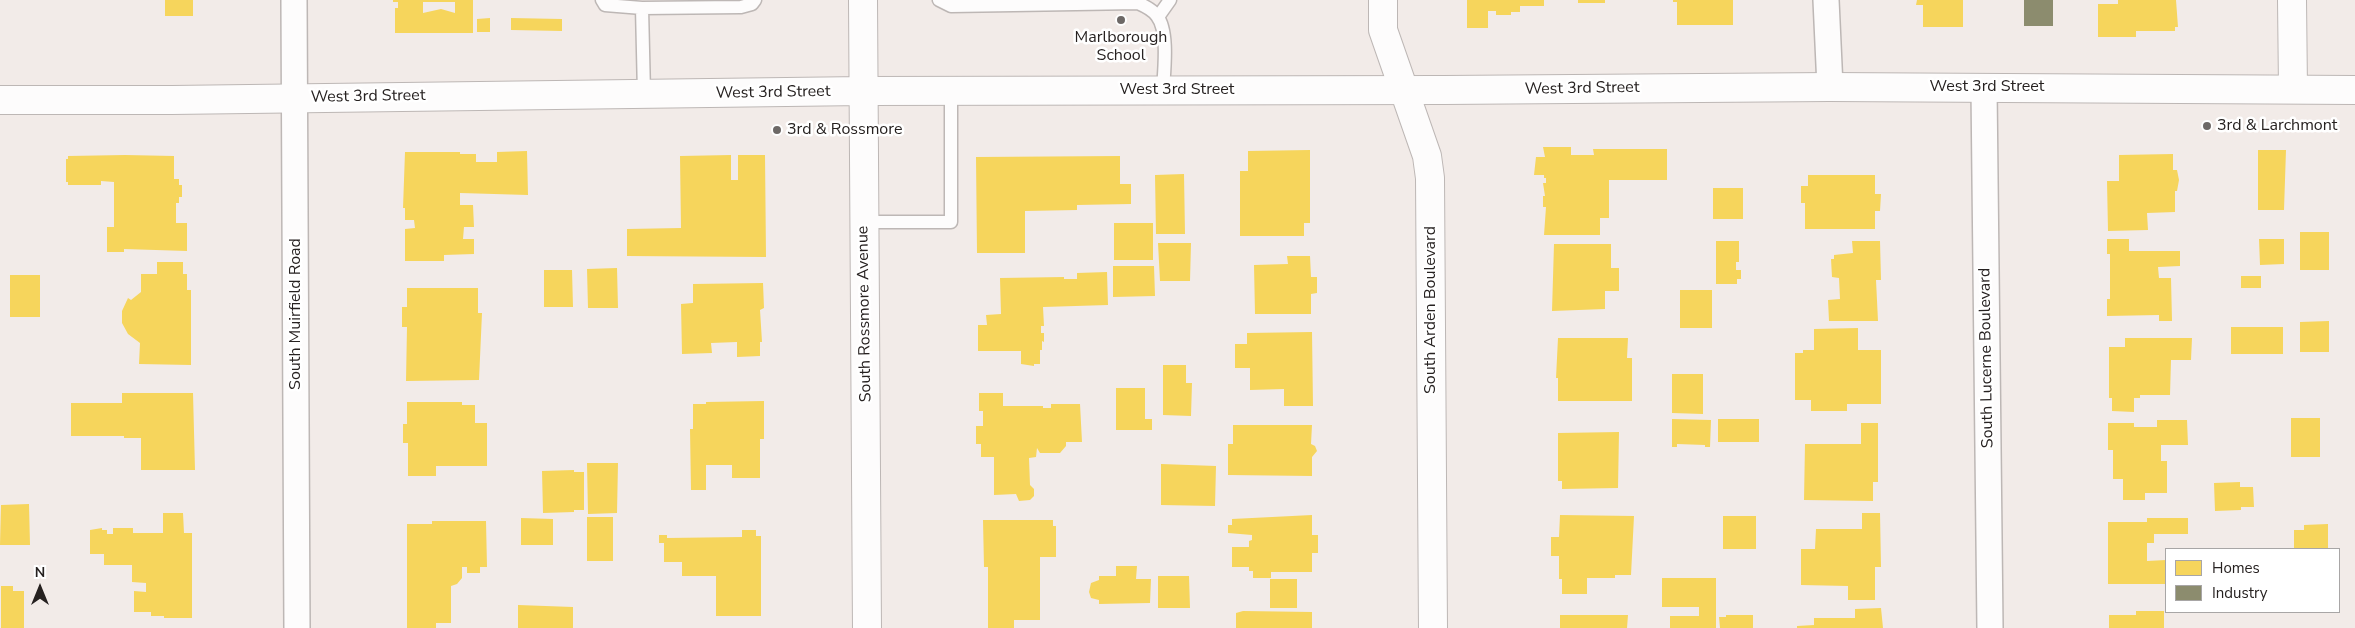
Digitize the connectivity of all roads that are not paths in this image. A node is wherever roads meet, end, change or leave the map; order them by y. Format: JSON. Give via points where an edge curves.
{"nodes":[{"id":1,"x":294,"y":0,"type":"edge"},
{"id":2,"x":602,"y":0,"type":"edge"},
{"id":3,"x":755,"y":0,"type":"edge"},
{"id":4,"x":863,"y":0,"type":"edge"},
{"id":5,"x":939,"y":0,"type":"edge"},
{"id":6,"x":1170,"y":0,"type":"edge"},
{"id":7,"x":1383,"y":0,"type":"edge"},
{"id":8,"x":1826,"y":0,"type":"edge"},
{"id":9,"x":2292,"y":0,"type":"edge"},
{"id":10,"x":642,"y":8,"type":"junction"},
{"id":11,"x":1158,"y":17,"type":"junction"},
{"id":12,"x":1830,"y":87,"type":"junction"},
{"id":13,"x":1984,"y":88,"type":"junction"},
{"id":14,"x":2293,"y":89,"type":"junction"},
{"id":15,"x":1163,"y":90,"type":"junction"},
{"id":16,"x":1405,"y":90,"type":"junction"},
{"id":17,"x":2355,"y":90,"type":"edge"},
{"id":18,"x":863,"y":91,"type":"junction"},
{"id":19,"x":951,"y":91,"type":"junction"},
{"id":20,"x":644,"y":94,"type":"junction"},
{"id":21,"x":295,"y":98,"type":"junction"},
{"id":22,"x":0,"y":100,"type":"edge"},
{"id":23,"x":864,"y":222,"type":"junction"},
{"id":24,"x":297,"y":628,"type":"edge"},
{"id":25,"x":867,"y":628,"type":"edge"},
{"id":26,"x":1433,"y":628,"type":"edge"},
{"id":27,"x":1990,"y":628,"type":"edge"}],
"edges":[{"from":1,"to":21,"type":"street","name":"South Muirfield Road"},
{"from":2,"to":10,"type":"lane","via":[[614,7]]},
{"from":3,"to":10,"type":"lane","via":[[740,7]]},
{"from":4,"to":18,"type":"main road","name":"South Rossmore Avenue"},
{"from":5,"to":11,"type":"lane","via":[[951,6],[1138,3]]},
{"from":6,"to":11,"type":"lane"},
{"from":7,"to":16,"type":"main road","name":"South Arden Boulevard","via":[[1383,30]]},
{"from":8,"to":12,"type":"street"},
{"from":9,"to":14,"type":"main road"},
{"from":10,"to":20,"type":"lane"},
{"from":11,"to":15,"type":"lane","via":[[1164,33]]},
{"from":12,"to":13,"type":"main road","name":"West 3rd Street"},
{"from":12,"to":16,"type":"main road","name":"West 3rd Street"},
{"from":13,"to":14,"type":"main road","name":"West 3rd Street"},
{"from":13,"to":27,"type":"street","name":"South Lucerne Boulevard"},
{"from":14,"to":17,"type":"main road","name":"West 3rd Street"},
{"from":15,"to":16,"type":"main road","name":"West 3rd Street"},
{"from":15,"to":19,"type":"main road","name":"West 3rd Street"},
{"from":16,"to":26,"type":"main road","name":"South Arden Boulevard","via":[[1427,156],[1430,178]]},
{"from":18,"to":19,"type":"main road","name":"West 3rd Street"},
{"from":18,"to":20,"type":"main road","name":"West 3rd Street"},
{"from":18,"to":23,"type":"main road","name":"South Rossmore Avenue"},
{"from":19,"to":23,"type":"lane","via":[[951,222]]},
{"from":20,"to":21,"type":"main road","name":"West 3rd Street"},
{"from":21,"to":22,"type":"main road","name":"West 3rd Street"},
{"from":21,"to":24,"type":"street","name":"South Muirfield Road"},
{"from":23,"to":25,"type":"main road","name":"South Rossmore Avenue"}]}
